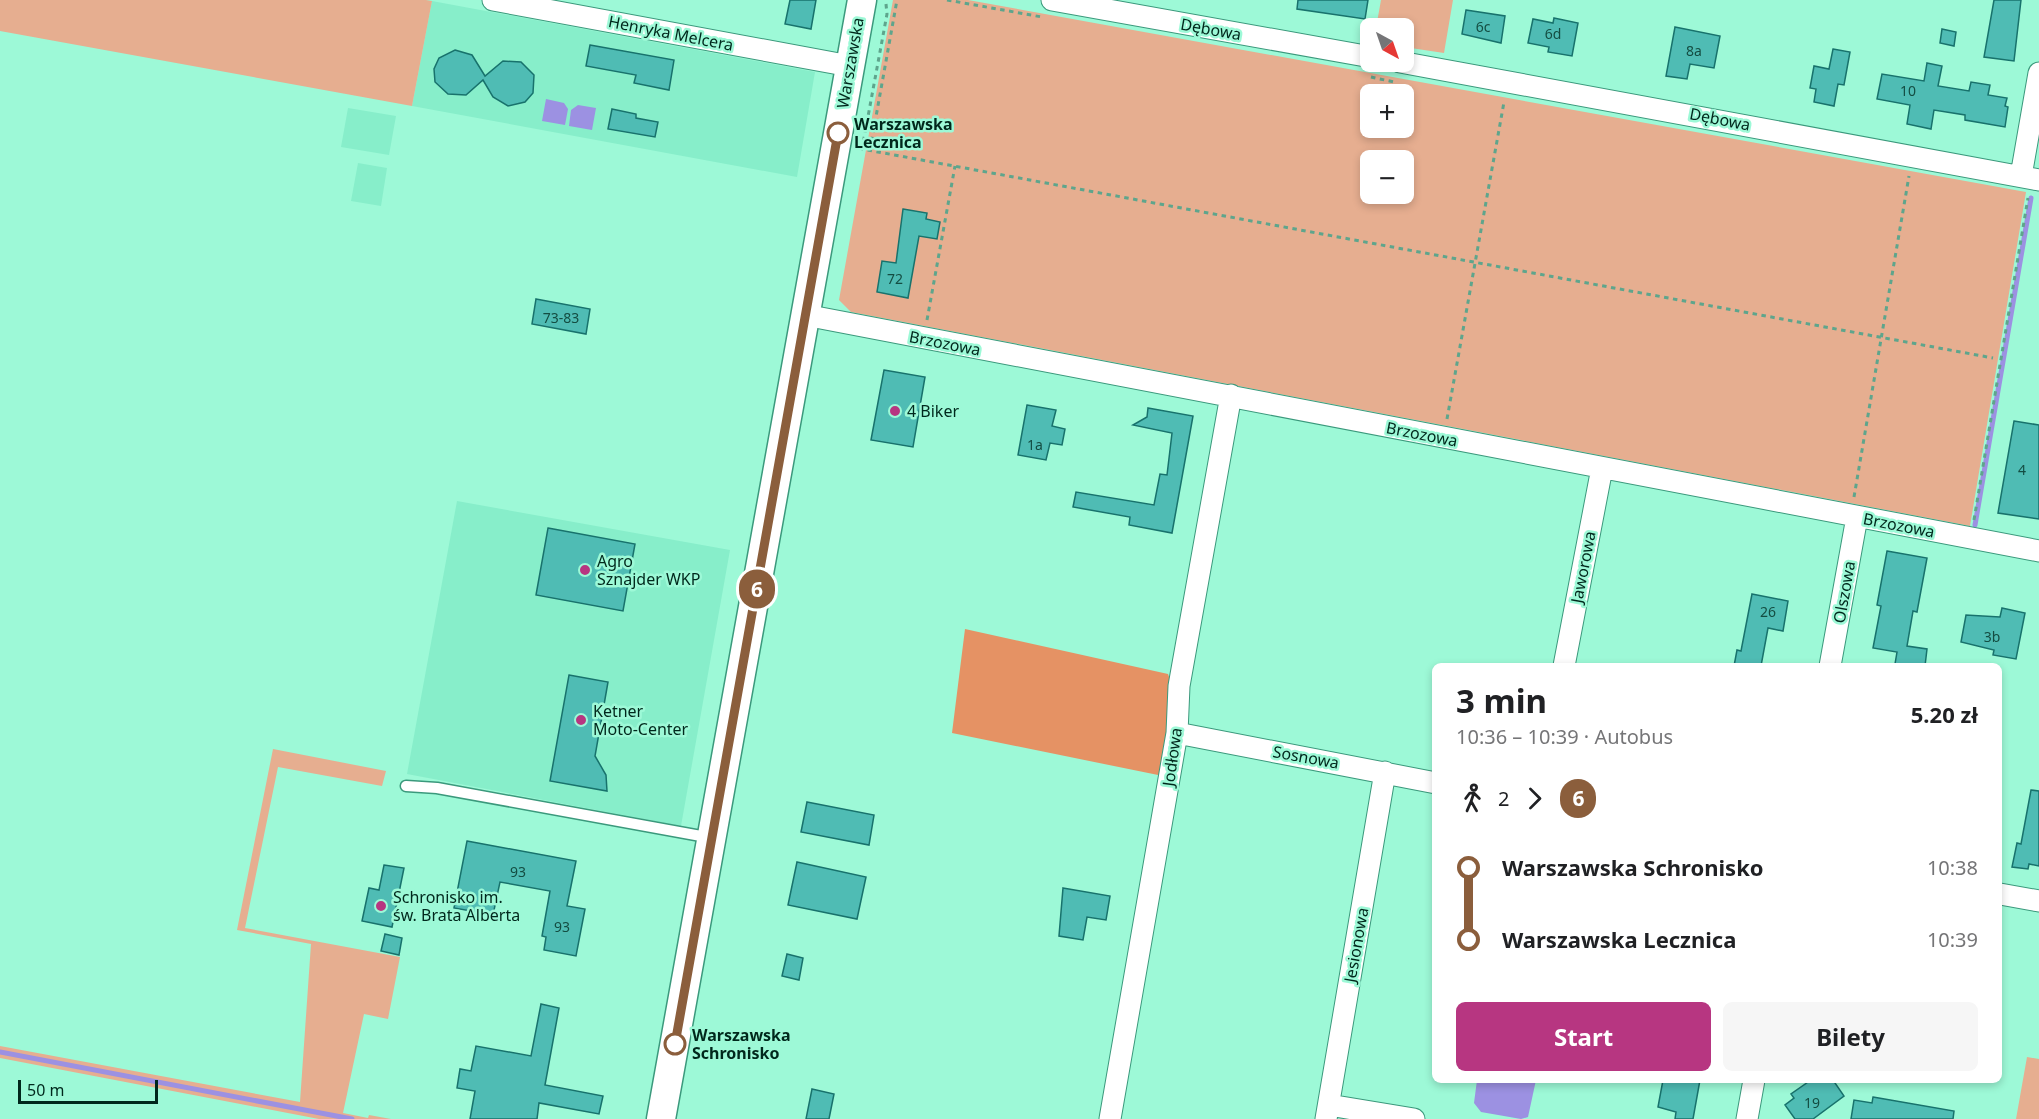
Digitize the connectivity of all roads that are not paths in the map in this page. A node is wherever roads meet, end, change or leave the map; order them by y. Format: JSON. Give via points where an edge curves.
{"nodes":[{"id":1,"x":493,"y":0,"type":"edge"},
{"id":2,"x":862,"y":0,"type":"edge"},
{"id":3,"x":1052,"y":0,"type":"edge"},
{"id":4,"x":1360,"y":55,"type":"edge"},
{"id":5,"x":1414,"y":65,"type":"edge"},
{"id":6,"x":850,"y":66,"type":"junction"},
{"id":7,"x":2039,"y":73,"type":"edge"},
{"id":8,"x":2030,"y":178,"type":"edge"},
{"id":9,"x":805,"y":315,"type":"junction"},
{"id":10,"x":1231,"y":395,"type":"junction"},
{"id":11,"x":1602,"y":468,"type":"junction"},
{"id":12,"x":1861,"y":509,"type":"junction"},
{"id":13,"x":2039,"y":551,"type":"edge"},
{"id":14,"x":1565,"y":663,"type":"edge"},
{"id":15,"x":1831,"y":663,"type":"edge"},
{"id":16,"x":1177,"y":733,"type":"junction"},
{"id":17,"x":1385,"y":772,"type":"junction"},
{"id":18,"x":1432,"y":782,"type":"edge"},
{"id":19,"x":406,"y":786,"type":"dead end"},
{"id":20,"x":712,"y":838,"type":"junction"},
{"id":21,"x":2002,"y":894,"type":"edge"},
{"id":22,"x":2039,"y":901,"type":"edge"},
{"id":23,"x":1753,"y":1083,"type":"edge"},
{"id":24,"x":1328,"y":1112,"type":"edge"},
{"id":25,"x":661,"y":1119,"type":"edge"},
{"id":26,"x":1110,"y":1119,"type":"edge"},
{"id":27,"x":1414,"y":1119,"type":"edge"},
{"id":28,"x":1747,"y":1119,"type":"edge"}],
"edges":[{"from":1,"to":6,"type":"street","name":"Henryka Melcera"},
{"from":2,"to":6,"type":"main road","name":"Warszawska"},
{"from":3,"to":4,"type":"street","name":"Dębowa"},
{"from":5,"to":8,"type":"street","name":"Dębowa"},
{"from":6,"to":9,"type":"main road","name":"Warszawska"},
{"from":7,"to":8,"type":"street"},
{"from":9,"to":10,"type":"street","name":"Brzozowa"},
{"from":9,"to":20,"type":"main road","name":"Warszawska"},
{"from":10,"to":11,"type":"street","name":"Brzozowa"},
{"from":10,"to":16,"type":"street","name":"Jodłowa","via":[[1179,686]]},
{"from":11,"to":12,"type":"street","name":"Brzozowa"},
{"from":11,"to":14,"type":"street","name":"Jaworowa"},
{"from":12,"to":13,"type":"street","name":"Brzozowa"},
{"from":12,"to":15,"type":"street","name":"Olszowa"},
{"from":16,"to":17,"type":"street","name":"Sosnowa"},
{"from":16,"to":26,"type":"street","name":"Jodłowa"},
{"from":17,"to":18,"type":"street","name":"Sosnowa"},
{"from":17,"to":24,"type":"street","name":"Jesionowa"},
{"from":19,"to":20,"type":"lane","via":[[437,788]]},
{"from":20,"to":25,"type":"main road","name":"Warszawska"},
{"from":21,"to":22,"type":"street"},
{"from":23,"to":28,"type":"street"},
{"from":24,"to":27,"type":"street"}]}
